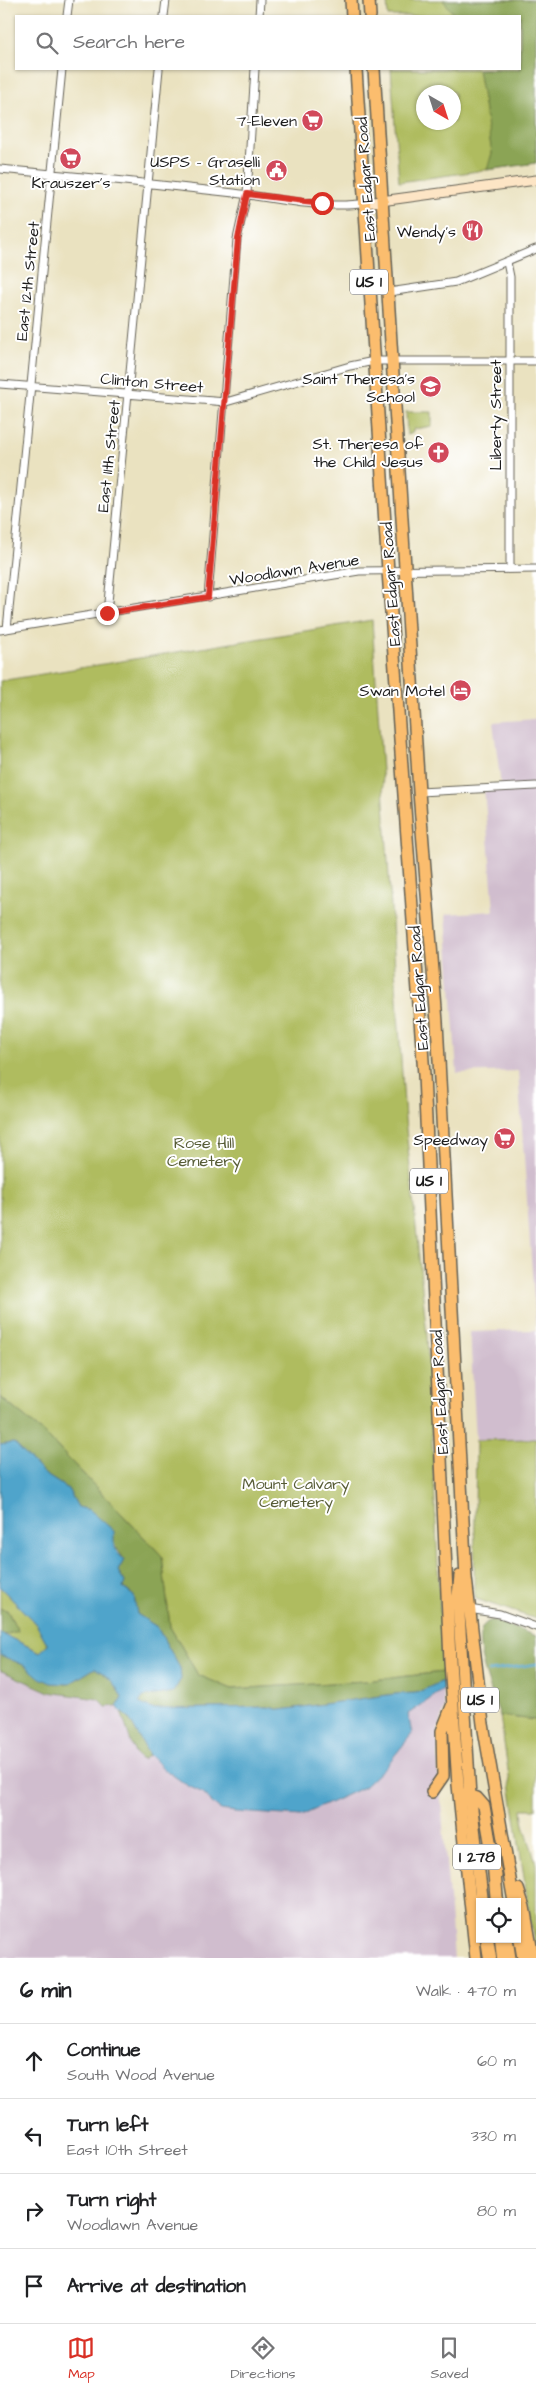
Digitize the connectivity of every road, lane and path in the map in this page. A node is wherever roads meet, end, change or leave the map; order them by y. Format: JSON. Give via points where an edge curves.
{"nodes":[{"id":1,"x":69,"y":0,"type":"edge"},
{"id":2,"x":166,"y":0,"type":"edge"},
{"id":3,"x":260,"y":0,"type":"edge"},
{"id":4,"x":351,"y":0,"type":"edge"},
{"id":5,"x":369,"y":0,"type":"edge"},
{"id":6,"x":68,"y":15,"type":"edge"},
{"id":7,"x":164,"y":15,"type":"edge"},
{"id":8,"x":259,"y":15,"type":"edge"},
{"id":9,"x":352,"y":15,"type":"edge"},
{"id":10,"x":370,"y":15,"type":"edge"},
{"id":11,"x":62,"y":70,"type":"edge"},
{"id":12,"x":159,"y":70,"type":"edge"},
{"id":13,"x":255,"y":70,"type":"edge"},
{"id":14,"x":356,"y":70,"type":"edge"},
{"id":15,"x":374,"y":70,"type":"edge"},
{"id":16,"x":0,"y":169,"type":"edge"},
{"id":17,"x":52,"y":174,"type":"junction"},
{"id":18,"x":536,"y":180,"type":"edge"},
{"id":19,"x":148,"y":183,"type":"junction"},
{"id":20,"x":247,"y":194,"type":"junction"},
{"id":21,"x":383,"y":201,"type":"junction"},
{"id":22,"x":366,"y":204,"type":"junction"},
{"id":23,"x":536,"y":249,"type":"edge"},
{"id":24,"x":507,"y":262,"type":"junction"},
{"id":25,"x":389,"y":292,"type":"junction"},
{"id":26,"x":374,"y":361,"type":"junction"},
{"id":27,"x":392,"y":361,"type":"junction"},
{"id":28,"x":508,"y":361,"type":"junction"},
{"id":29,"x":536,"y":361,"type":"edge"},
{"id":30,"x":0,"y":384,"type":"edge"},
{"id":31,"x":31,"y":386,"type":"junction"},
{"id":32,"x":128,"y":394,"type":"junction"},
{"id":33,"x":224,"y":402,"type":"junction"},
{"id":34,"x":510,"y":568,"type":"junction"},
{"id":35,"x":536,"y":569,"type":"edge"},
{"id":36,"x":405,"y":570,"type":"junction"},
{"id":37,"x":388,"y":571,"type":"junction"},
{"id":38,"x":208,"y":597,"type":"junction"},
{"id":39,"x":107,"y":613,"type":"junction"},
{"id":40,"x":4,"y":630,"type":"edge"},
{"id":41,"x":536,"y":786,"type":"edge"},
{"id":42,"x":419,"y":792,"type":"junction"},
{"id":43,"x":463,"y":1534,"type":"junction"},
{"id":44,"x":469,"y":1609,"type":"junction"},
{"id":45,"x":536,"y":1627,"type":"edge"},
{"id":46,"x":453,"y":1705,"type":"junction"},
{"id":47,"x":432,"y":1792,"type":"dead end"},
{"id":48,"x":464,"y":1794,"type":"junction"},
{"id":49,"x":508,"y":1863,"type":"junction"},
{"id":50,"x":494,"y":1868,"type":"junction"},
{"id":51,"x":481,"y":1898,"type":"edge"},
{"id":52,"x":496,"y":1898,"type":"edge"},
{"id":53,"x":501,"y":1898,"type":"edge"},
{"id":54,"x":513,"y":1898,"type":"edge"},
{"id":55,"x":488,"y":1943,"type":"edge"},
{"id":56,"x":501,"y":1943,"type":"edge"},
{"id":57,"x":508,"y":1943,"type":"edge"},
{"id":58,"x":520,"y":1943,"type":"edge"},
{"id":59,"x":476,"y":1958,"type":"edge"},
{"id":60,"x":490,"y":1958,"type":"edge"},
{"id":61,"x":503,"y":1958,"type":"edge"},
{"id":62,"x":510,"y":1958,"type":"edge"},
{"id":63,"x":523,"y":1958,"type":"edge"},
{"id":64,"x":533,"y":1958,"type":"edge"}],
"edges":[{"from":1,"to":6,"type":"street"},
{"from":2,"to":7,"type":"street"},
{"from":3,"to":8,"type":"street"},
{"from":4,"to":9,"type":"highway"},
{"from":5,"to":10,"type":"highway"},
{"from":11,"to":17,"type":"street","name":"East 12th Street"},
{"from":12,"to":19,"type":"street","name":"East 11th Street"},
{"from":13,"to":20,"type":"street"},
{"from":14,"to":22,"type":"highway","name":"East Edgar Road","number":"US 1"},
{"from":15,"to":21,"type":"highway","name":"East Edgar Road","number":"US 1"},
{"from":16,"to":17,"type":"street"},
{"from":17,"to":19,"type":"street"},
{"from":17,"to":31,"type":"street","name":"East 12th Street"},
{"from":18,"to":21,"type":"main road"},
{"from":19,"to":20,"type":"street"},
{"from":19,"to":32,"type":"street","name":"East 11th Street"},
{"from":20,"to":22,"type":"street","via":[[352,206]]},
{"from":20,"to":33,"type":"street","via":[[238,239]]},
{"from":21,"to":22,"type":"main road"},
{"from":21,"to":25,"type":"highway","name":"East Edgar Road","number":"US 1"},
{"from":22,"to":26,"type":"highway","name":"East Edgar Road","number":"US 1"},
{"from":23,"to":24,"type":"street"},
{"from":24,"to":25,"type":"street","via":[[449,283]]},
{"from":24,"to":28,"type":"street","name":"Liberty Street","via":[[510,277]]},
{"from":25,"to":27,"type":"highway","name":"East Edgar Road","number":"US 1"},
{"from":26,"to":27,"type":"street","name":"Clinton Street"},
{"from":26,"to":33,"type":"street","name":"Clinton Street"},
{"from":26,"to":37,"type":"highway","name":"East Edgar Road","number":"US 1"},
{"from":27,"to":28,"type":"street","name":"Clinton Street"},
{"from":27,"to":36,"type":"highway","name":"East Edgar Road","number":"US 1"},
{"from":28,"to":29,"type":"street","name":"Clinton Street"},
{"from":28,"to":34,"type":"street","name":"Liberty Street"},
{"from":30,"to":31,"type":"street","name":"Clinton Street"},
{"from":31,"to":32,"type":"street","name":"Clinton Street"},
{"from":31,"to":40,"type":"street","name":"East 12th Street"},
{"from":32,"to":33,"type":"street","name":"Clinton Street"},
{"from":32,"to":39,"type":"street","name":"East 11th Street"},
{"from":33,"to":38,"type":"street"},
{"from":34,"to":35,"type":"street","name":"Woodlawn Avenue"},
{"from":34,"to":36,"type":"street","name":"Woodlawn Avenue"},
{"from":36,"to":37,"type":"street","name":"Woodlawn Avenue"},
{"from":36,"to":42,"type":"highway","name":"East Edgar Road","number":"US 1"},
{"from":37,"to":38,"type":"street","name":"Woodlawn Avenue","via":[[359,571]]},
{"from":37,"to":46,"type":"highway","name":"East Edgar Road","number":"US 1","via":[[424,1075]]},
{"from":38,"to":39,"type":"street","name":"Woodlawn Avenue"},
{"from":39,"to":40,"type":"street","name":"Woodlawn Avenue"},
{"from":41,"to":42,"type":"street"},
{"from":42,"to":43,"type":"highway","name":"East Edgar Road","number":"US 1","via":[[437,1022]]},
{"from":43,"to":44,"type":"highway","name":"East Edgar Road","number":"US 1"},
{"from":43,"to":48,"type":"highway","via":[[458,1597]]},
{"from":44,"to":45,"type":"street","via":[[500,1614]]},
{"from":44,"to":49,"type":"highway","name":"East Edgar Road","number":"US 1","via":[[488,1753]]},
{"from":46,"to":47,"type":"highway","via":[[442,1731],[442,1776]]},
{"from":46,"to":48,"type":"highway","name":"East Edgar Road","number":"US 1"},
{"from":48,"to":50,"type":"highway","via":[[480,1800],[486,1810]]},
{"from":48,"to":51,"type":"highway","number":"I 278"},
{"from":48,"to":59,"type":"highway","name":"East Edgar Road","number":"US 1"},
{"from":49,"to":54,"type":"highway","name":"East Edgar Road","number":"US 1"},
{"from":49,"to":64,"type":"highway","via":[[524,1907]]},
{"from":50,"to":52,"type":"highway"},
{"from":50,"to":53,"type":"highway"},
{"from":55,"to":60,"type":"highway"},
{"from":56,"to":61,"type":"highway"},
{"from":57,"to":62,"type":"highway"},
{"from":58,"to":63,"type":"highway"}]}
